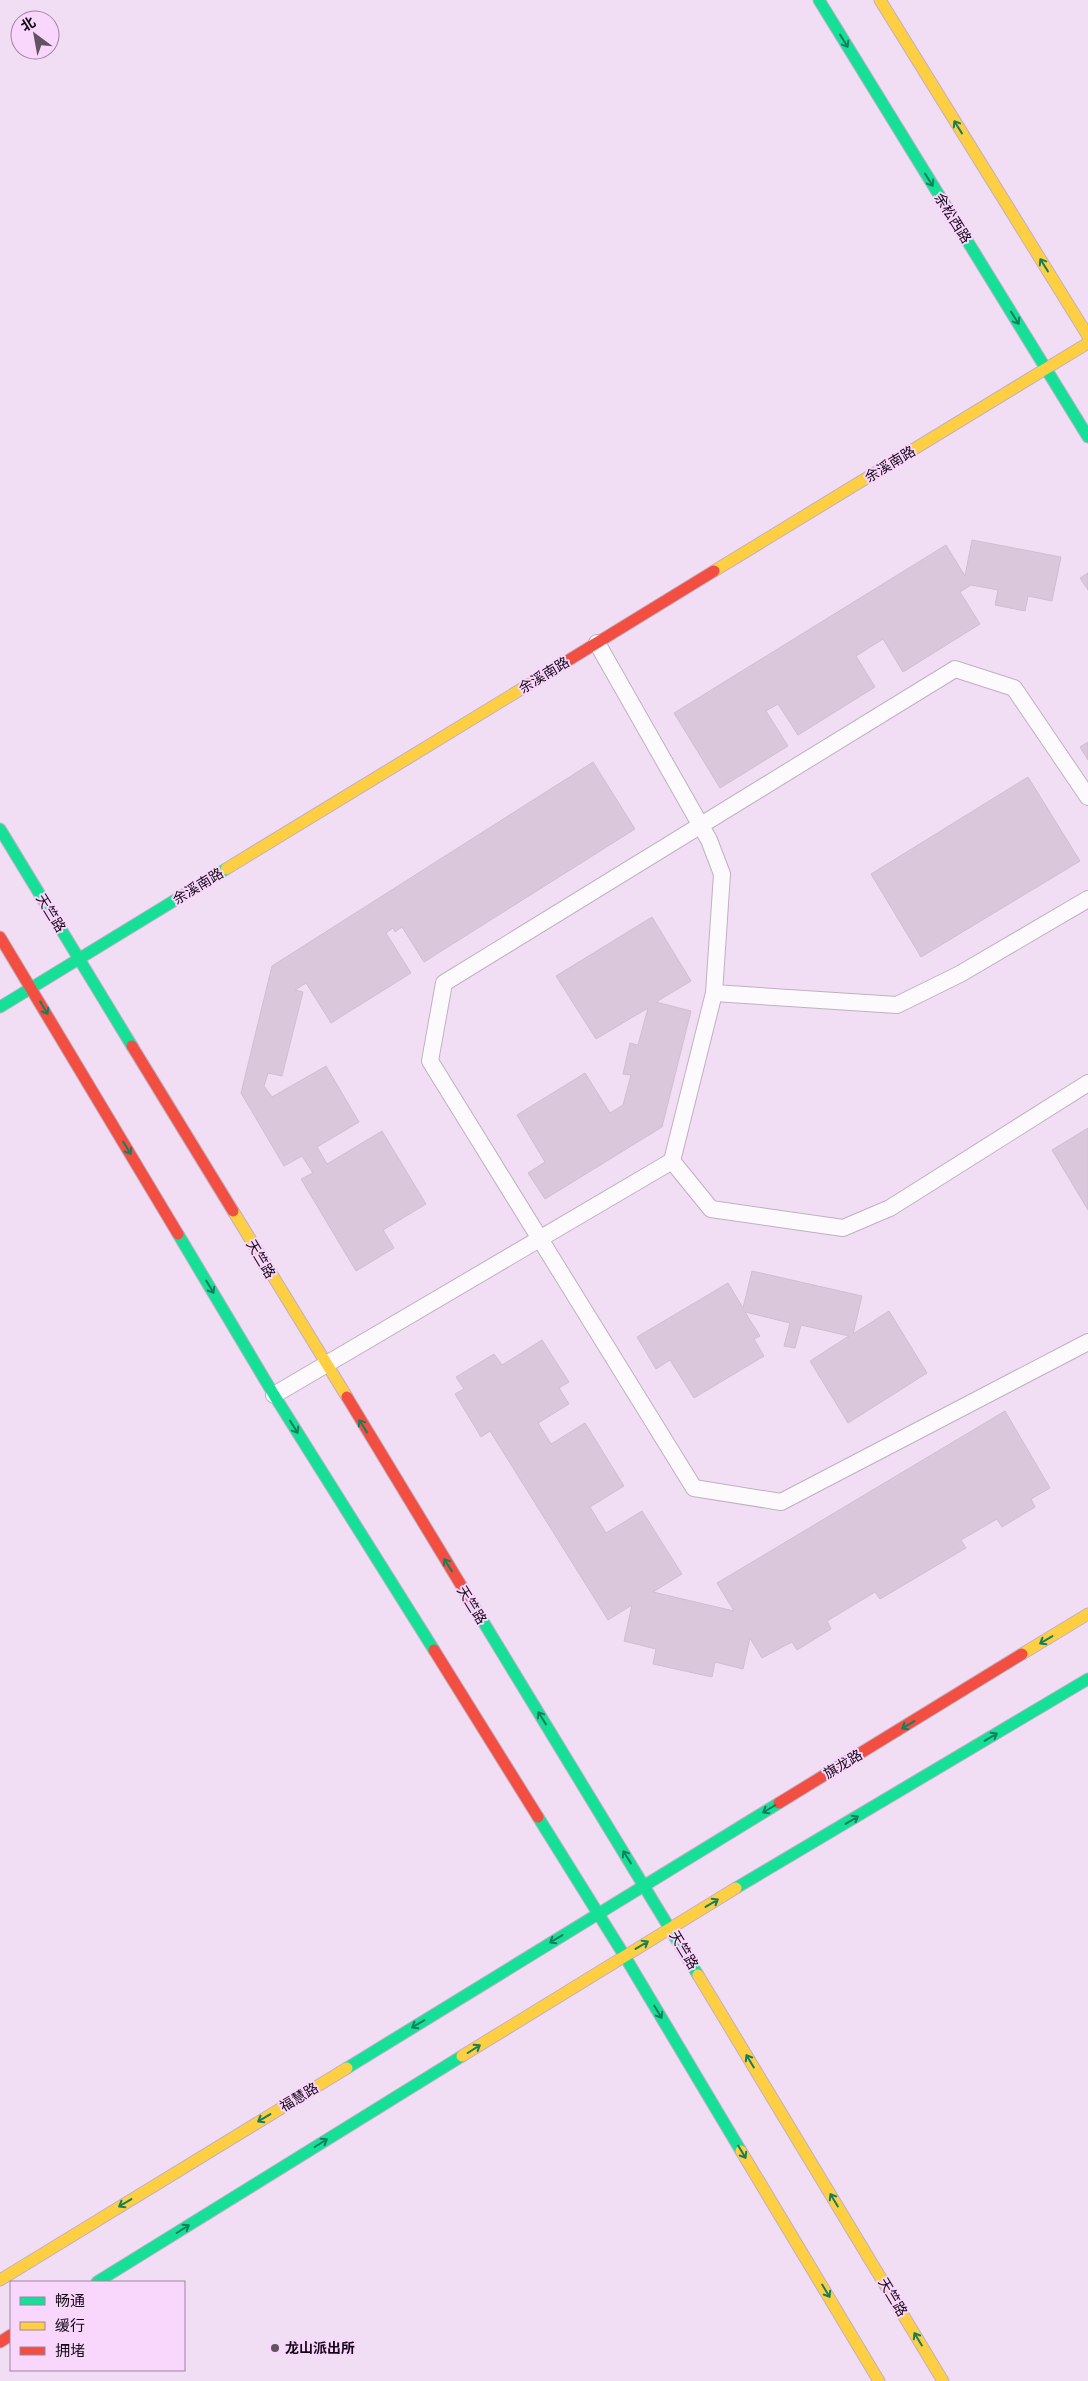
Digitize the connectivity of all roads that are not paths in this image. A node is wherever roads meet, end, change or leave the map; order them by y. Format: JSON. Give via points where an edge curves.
{"nodes":[{"id":1,"x":818,"y":0,"type":"edge"},
{"id":2,"x":880,"y":0,"type":"edge"},
{"id":3,"x":1088,"y":336,"type":"edge"},
{"id":4,"x":1088,"y":343,"type":"edge"},
{"id":5,"x":1046,"y":370,"type":"junction"},
{"id":6,"x":1088,"y":437,"type":"edge"},
{"id":7,"x":596,"y":643,"type":"junction"},
{"id":8,"x":1088,"y":797,"type":"edge"},
{"id":9,"x":700,"y":825,"type":"junction"},
{"id":10,"x":0,"y":830,"type":"edge"},
{"id":11,"x":1088,"y":899,"type":"edge"},
{"id":12,"x":0,"y":937,"type":"edge"},
{"id":13,"x":80,"y":958,"type":"junction"},
{"id":14,"x":31,"y":988,"type":"junction"},
{"id":15,"x":714,"y":993,"type":"junction"},
{"id":16,"x":0,"y":1007,"type":"edge"},
{"id":17,"x":1088,"y":1083,"type":"edge"},
{"id":18,"x":672,"y":1161,"type":"junction"},
{"id":19,"x":539,"y":1239,"type":"junction"},
{"id":20,"x":1088,"y":1342,"type":"edge"},
{"id":21,"x":325,"y":1365,"type":"junction"},
{"id":22,"x":274,"y":1395,"type":"junction"},
{"id":23,"x":1088,"y":1614,"type":"edge"},
{"id":24,"x":1088,"y":1679,"type":"edge"},
{"id":25,"x":644,"y":1885,"type":"junction"},
{"id":26,"x":598,"y":1914,"type":"junction"},
{"id":27,"x":670,"y":1928,"type":"junction"},
{"id":28,"x":624,"y":1955,"type":"junction"},
{"id":29,"x":0,"y":2280,"type":"edge"},
{"id":30,"x":99,"y":2281,"type":"edge"},
{"id":31,"x":879,"y":2381,"type":"edge"},
{"id":32,"x":943,"y":2381,"type":"edge"}],
"edges":[{"from":1,"to":5,"type":"main road","name":"余松西路","one_way":true},
{"from":3,"to":2,"type":"main road","one_way":true},
{"from":4,"to":5,"type":"main road","name":"余溪南路"},
{"from":5,"to":6,"type":"main road","name":"余松西路"},
{"from":5,"to":7,"type":"main road","name":"余溪南路"},
{"from":7,"to":9,"type":"lane"},
{"from":7,"to":13,"type":"main road","name":"余溪南路"},
{"from":8,"to":9,"type":"lane","via":[[1014,688],[955,669]]},
{"from":9,"to":15,"type":"lane","via":[[722,874]]},
{"from":9,"to":19,"type":"lane","via":[[444,983],[430,1062]]},
{"from":10,"to":13,"type":"main road","name":"天竺路"},
{"from":11,"to":15,"type":"lane","via":[[960,974],[897,1005]]},
{"from":12,"to":14,"type":"main road"},
{"from":13,"to":14,"type":"main road","name":"余溪南路"},
{"from":13,"to":21,"type":"main road","name":"天竺路"},
{"from":14,"to":16,"type":"main road","name":"余溪南路"},
{"from":14,"to":22,"type":"main road","one_way":true},
{"from":15,"to":18,"type":"lane"},
{"from":17,"to":18,"type":"lane","via":[[890,1208],[843,1228],[711,1209]]},
{"from":18,"to":19,"type":"lane"},
{"from":19,"to":20,"type":"lane","via":[[694,1488],[781,1502]]},
{"from":19,"to":21,"type":"lane"},
{"from":21,"to":22,"type":"lane"},
{"from":25,"to":21,"type":"main road","name":"天竺路","one_way":true},
{"from":22,"to":26,"type":"main road","one_way":true},
{"from":23,"to":25,"type":"main road","name":"旗龙路","one_way":true},
{"from":27,"to":24,"type":"main road","one_way":true},
{"from":25,"to":26,"type":"main road","name":"旗龙路"},
{"from":25,"to":27,"type":"main road","name":"天竺路"},
{"from":26,"to":28,"type":"main road"},
{"from":26,"to":29,"type":"main road","name":"福慧路","one_way":true},
{"from":28,"to":27,"type":"main road","one_way":true},
{"from":32,"to":27,"type":"main road","name":"天竺路","one_way":true},
{"from":30,"to":28,"type":"main road","one_way":true},
{"from":28,"to":31,"type":"main road","one_way":true}]}
